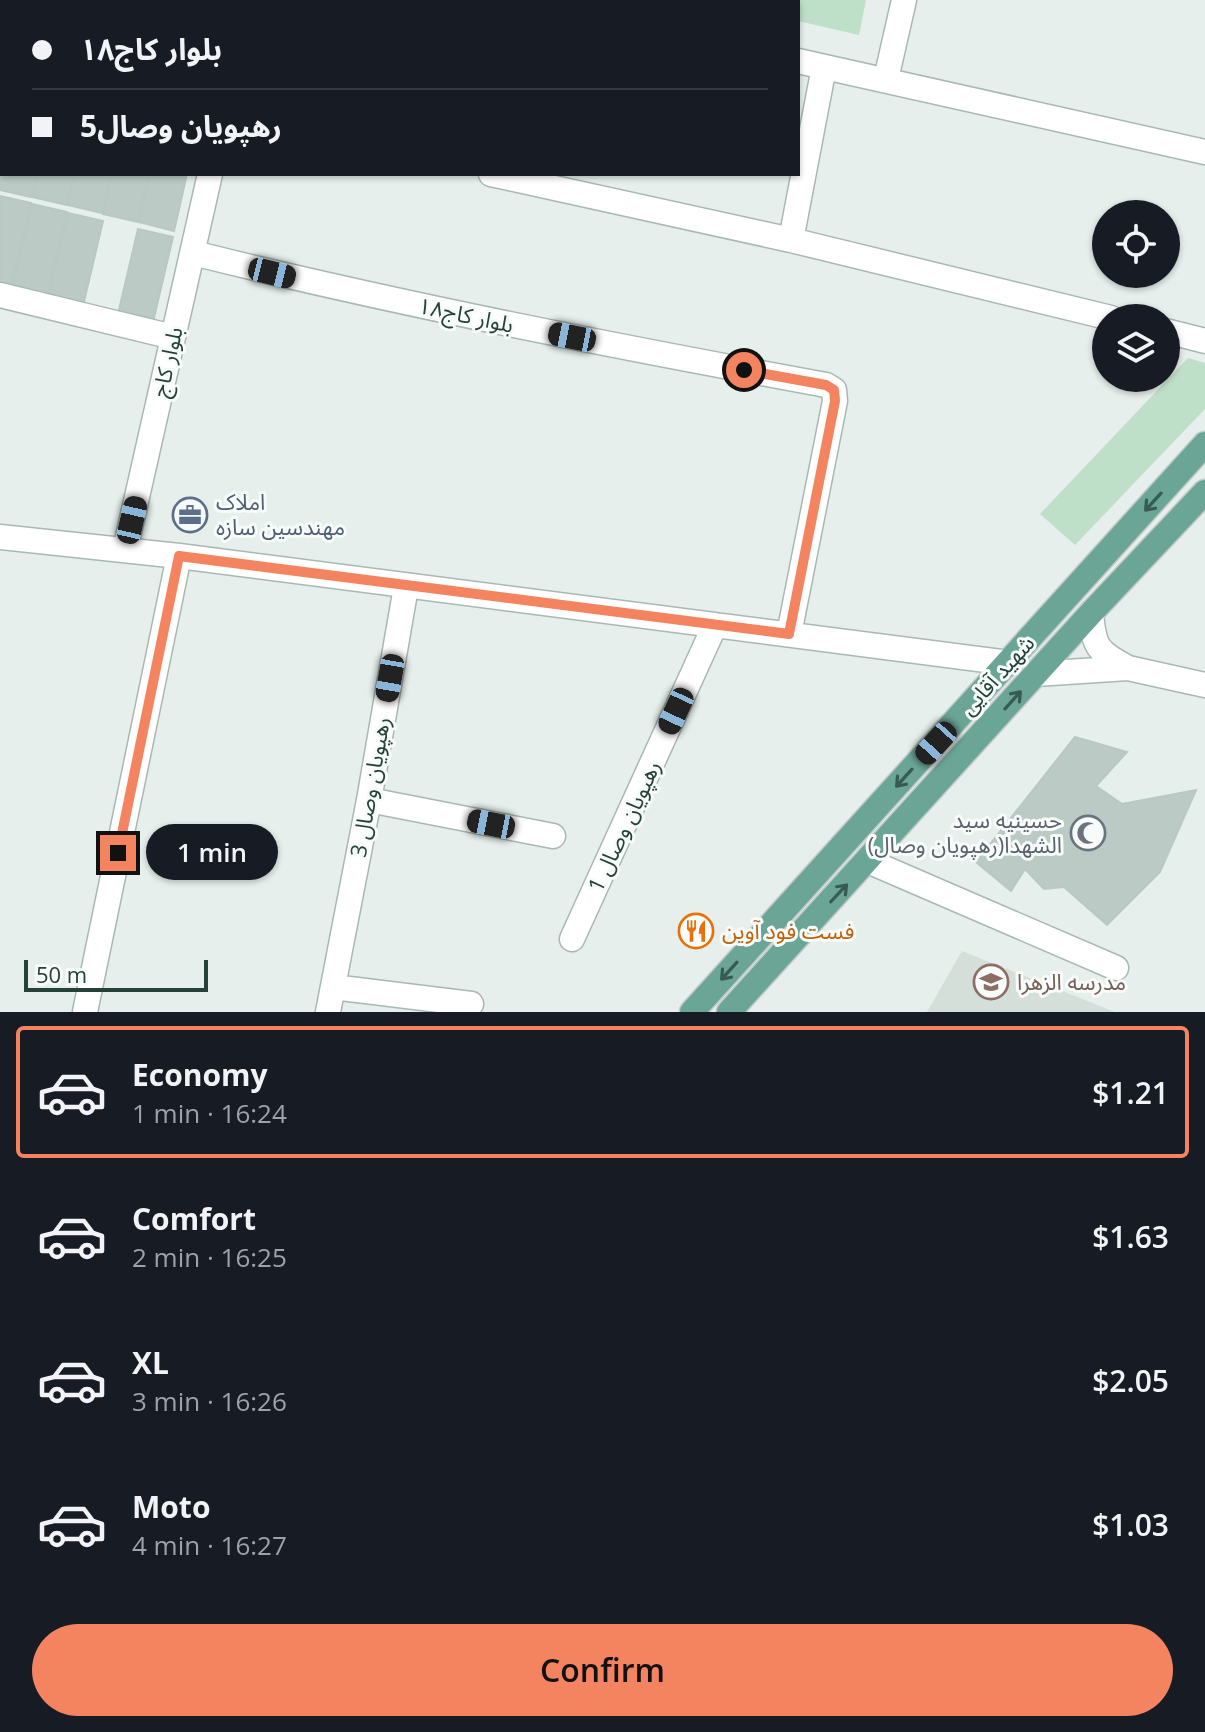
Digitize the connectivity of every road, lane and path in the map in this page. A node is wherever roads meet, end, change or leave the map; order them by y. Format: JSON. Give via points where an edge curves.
{"nodes":[{"id":1,"x":904,"y":0,"type":"edge"},
{"id":2,"x":800,"y":61,"type":"edge"},
{"id":3,"x":824,"y":67,"type":"junction"},
{"id":4,"x":886,"y":79,"type":"junction"},
{"id":5,"x":1205,"y":152,"type":"edge"},
{"id":6,"x":210,"y":176,"type":"edge"},
{"id":7,"x":500,"y":176,"type":"edge"},
{"id":8,"x":791,"y":240,"type":"junction"},
{"id":9,"x":193,"y":253,"type":"junction"},
{"id":10,"x":0,"y":295,"type":"edge"},
{"id":11,"x":1092,"y":313,"type":"edge"},
{"id":12,"x":1180,"y":335,"type":"edge"},
{"id":13,"x":173,"y":337,"type":"junction"},
{"id":14,"x":1205,"y":341,"type":"edge"},
{"id":15,"x":1205,"y":444,"type":"edge"},
{"id":16,"x":1205,"y":492,"type":"edge"},
{"id":17,"x":0,"y":537,"type":"edge"},
{"id":18,"x":125,"y":550,"type":"junction"},
{"id":19,"x":179,"y":556,"type":"junction"},
{"id":20,"x":406,"y":587,"type":"junction"},
{"id":21,"x":1091,"y":613,"type":"junction"},
{"id":22,"x":715,"y":625,"type":"junction"},
{"id":23,"x":789,"y":634,"type":"junction"},
{"id":24,"x":1009,"y":663,"type":"junction"},
{"id":25,"x":1128,"y":668,"type":"junction"},
{"id":26,"x":1036,"y":674,"type":"junction"},
{"id":27,"x":1205,"y":685,"type":"edge"},
{"id":28,"x":369,"y":800,"type":"junction"},
{"id":29,"x":553,"y":836,"type":"dead end"},
{"id":30,"x":868,"y":861,"type":"junction"},
{"id":31,"x":572,"y":939,"type":"dead end"},
{"id":32,"x":1116,"y":968,"type":"dead end"},
{"id":33,"x":333,"y":987,"type":"junction"},
{"id":34,"x":471,"y":1004,"type":"dead end"},
{"id":35,"x":85,"y":1012,"type":"edge"},
{"id":36,"x":328,"y":1012,"type":"edge"},
{"id":37,"x":692,"y":1012,"type":"edge"},
{"id":38,"x":729,"y":1012,"type":"edge"}],
"edges":[{"from":1,"to":4,"type":"street"},
{"from":2,"to":3,"type":"street"},
{"from":3,"to":4,"type":"street"},
{"from":3,"to":8,"type":"street"},
{"from":4,"to":5,"type":"street"},
{"from":6,"to":9,"type":"street","name":"بلوار کاج"},
{"from":7,"to":8,"type":"street"},
{"from":8,"to":11,"type":"street"},
{"from":9,"to":13,"type":"street","name":"بلوار کاج"},
{"from":9,"to":23,"type":"street","name":"بلوار کاج۱۸","via":[[325,286],[834,390]]},
{"from":10,"to":13,"type":"street"},
{"from":12,"to":14,"type":"street"},
{"from":13,"to":18,"type":"street","name":"بلوار کاج"},
{"from":15,"to":24,"type":"main road","name":"شهید آقایی","one_way":true},
{"from":16,"to":21,"type":"main road","name":"شهید آقایی"},
{"from":17,"to":18,"type":"street"},
{"from":18,"to":19,"type":"street"},
{"from":19,"to":20,"type":"street"},
{"from":19,"to":35,"type":"street"},
{"from":20,"to":22,"type":"street"},
{"from":20,"to":28,"type":"street","name":"3 رهپویان وصال"},
{"from":21,"to":25,"type":"street","via":[[1093,640],[1106,656]]},
{"from":21,"to":26,"type":"main road","name":"شهید آقایی"},
{"from":22,"to":23,"type":"street"},
{"from":22,"to":31,"type":"street","name":"1 رهپویان وصال"},
{"from":23,"to":24,"type":"street"},
{"from":24,"to":37,"type":"main road","name":"شهید آقایی","one_way":true},
{"from":25,"to":26,"type":"street"},
{"from":25,"to":27,"type":"street"},
{"from":30,"to":26,"type":"main road","name":"شهید آقایی","one_way":true},
{"from":28,"to":29,"type":"street"},
{"from":28,"to":33,"type":"street","name":"3 رهپویان وصال"},
{"from":30,"to":32,"type":"street"},
{"from":38,"to":30,"type":"main road","name":"شهید آقایی","one_way":true},
{"from":33,"to":34,"type":"street"},
{"from":33,"to":36,"type":"street","name":"3 رهپویان وصال"}]}
